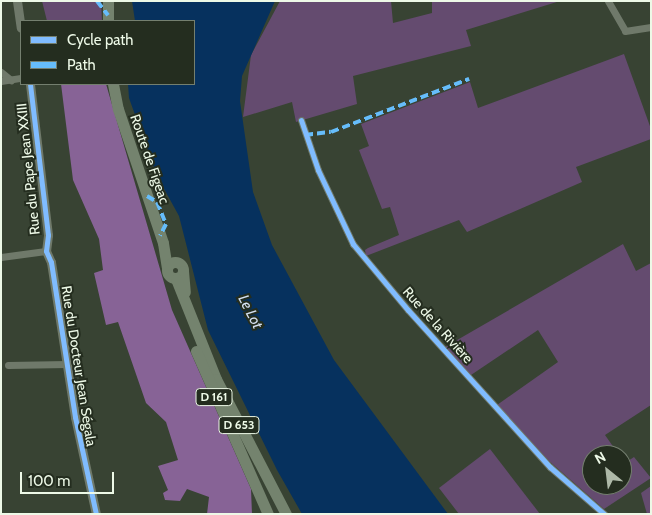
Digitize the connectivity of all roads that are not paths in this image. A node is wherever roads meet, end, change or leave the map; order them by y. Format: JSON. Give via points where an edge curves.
{"nodes":[{"id":1,"x":17,"y":1,"type":"edge"},
{"id":2,"x":108,"y":1,"type":"edge"},
{"id":3,"x":608,"y":1,"type":"edge"},
{"id":4,"x":108,"y":20,"type":"edge"},
{"id":5,"x":20,"y":21,"type":"edge"},
{"id":6,"x":651,"y":27,"type":"edge"},
{"id":7,"x":1,"y":72,"type":"edge"},
{"id":8,"x":20,"y":78,"type":"edge"},
{"id":9,"x":11,"y":80,"type":"junction"},
{"id":10,"x":1,"y":82,"type":"edge"},
{"id":11,"x":30,"y":85,"type":"edge"},
{"id":12,"x":113,"y":85,"type":"edge"},
{"id":13,"x":301,"y":120,"type":"dead end"},
{"id":14,"x":46,"y":251,"type":"junction"},
{"id":15,"x":1,"y":257,"type":"edge"},
{"id":16,"x":174,"y":271,"type":"junction"},
{"id":17,"x":67,"y":364,"type":"junction"},
{"id":18,"x":8,"y":365,"type":"dead end"},
{"id":19,"x":96,"y":514,"type":"edge"},
{"id":20,"x":268,"y":514,"type":"edge"},
{"id":21,"x":286,"y":514,"type":"edge"},
{"id":22,"x":604,"y":514,"type":"edge"}],
"edges":[{"from":1,"to":5,"type":"street"},
{"from":2,"to":4,"type":"main road"},
{"from":3,"to":6,"type":"street","via":[[625,31]]},
{"from":7,"to":9,"type":"street"},
{"from":8,"to":9,"type":"street"},
{"from":9,"to":10,"type":"street"},
{"from":11,"to":14,"type":"street","name":"Rue du Pape Jean XXIII","via":[[48,235]]},
{"from":12,"to":16,"type":"main road","name":"Route de Figeac","number":"D 653","via":[[118,109]]},
{"from":13,"to":22,"type":"street","name":"Rue de la Rivière","via":[[318,171],[353,244],[550,467]]},
{"from":14,"to":15,"type":"street"},
{"from":14,"to":17,"type":"street","name":"Rue du Docteur Jean Ségala","via":[[51,262]]},
{"from":16,"to":20,"type":"main road","number":"D 161","via":[[170,289],[218,406]]},
{"from":16,"to":21,"type":"main road","number":"D 653","via":[[240,429]]},
{"from":17,"to":18,"type":"street"},
{"from":17,"to":19,"type":"street","name":"Rue du Docteur Jean Ségala"}]}
